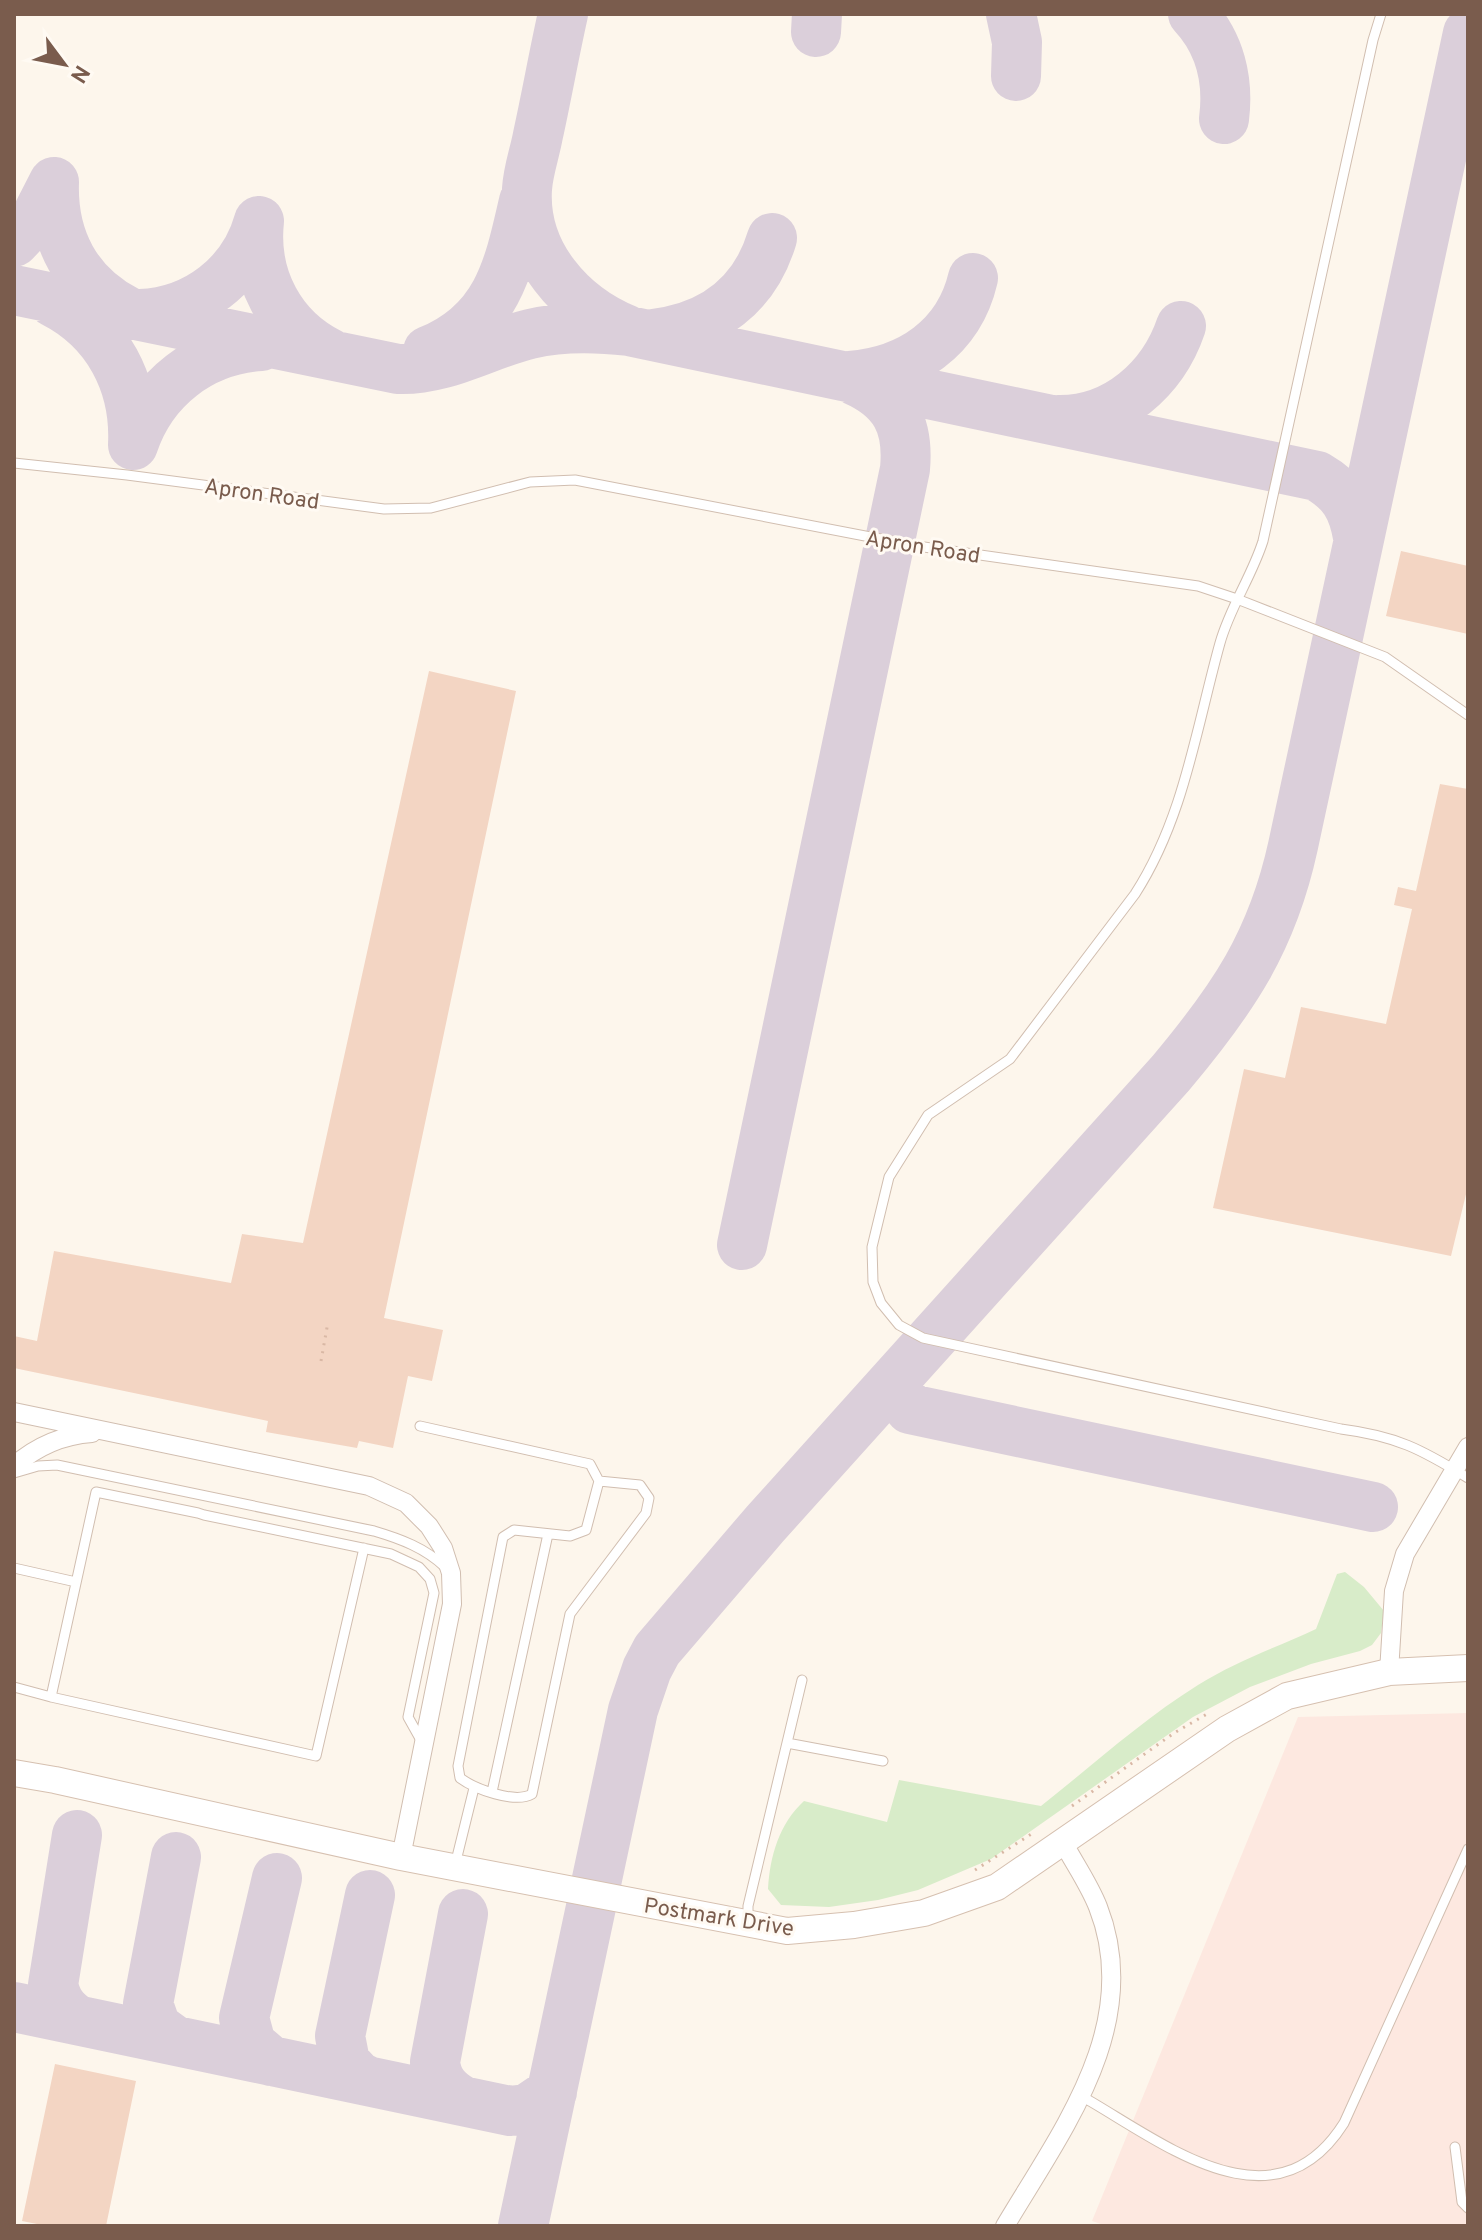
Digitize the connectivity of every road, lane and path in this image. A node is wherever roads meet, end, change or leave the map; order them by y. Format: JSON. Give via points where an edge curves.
{"nodes":[{"id":1,"x":1381,"y":14,"type":"edge"},
{"id":2,"x":14,"y":463,"type":"edge"},
{"id":3,"x":1237,"y":599,"type":"junction"},
{"id":4,"x":1468,"y":715,"type":"edge"},
{"id":5,"x":328,"y":1322,"type":"dead end"},
{"id":6,"x":321,"y":1361,"type":"dead end"},
{"id":7,"x":14,"y":1412,"type":"edge"},
{"id":8,"x":420,"y":1426,"type":"dead end"},
{"id":9,"x":115,"y":1432,"type":"junction"},
{"id":10,"x":1468,"y":1447,"type":"edge"},
{"id":11,"x":14,"y":1466,"type":"edge"},
{"id":12,"x":14,"y":1473,"type":"edge"},
{"id":13,"x":1461,"y":1474,"type":"edge"},
{"id":14,"x":599,"y":1481,"type":"junction"},
{"id":15,"x":548,"y":1534,"type":"junction"},
{"id":16,"x":364,"y":1548,"type":"junction"},
{"id":17,"x":14,"y":1568,"type":"edge"},
{"id":18,"x":451,"y":1573,"type":"junction"},
{"id":19,"x":76,"y":1582,"type":"junction"},
{"id":20,"x":1468,"y":1668,"type":"edge"},
{"id":21,"x":1389,"y":1672,"type":"junction"},
{"id":22,"x":802,"y":1680,"type":"dead end"},
{"id":23,"x":14,"y":1687,"type":"edge"},
{"id":24,"x":51,"y":1697,"type":"junction"},
{"id":25,"x":1211,"y":1711,"type":"dead end"},
{"id":26,"x":787,"y":1743,"type":"junction"},
{"id":27,"x":423,"y":1745,"type":"junction"},
{"id":28,"x":883,"y":1761,"type":"dead end"},
{"id":29,"x":14,"y":1773,"type":"edge"},
{"id":30,"x":474,"y":1788,"type":"junction"},
{"id":31,"x":492,"y":1792,"type":"junction"},
{"id":32,"x":1072,"y":1806,"type":"dead end"},
{"id":33,"x":1035,"y":1832,"type":"dead end"},
{"id":34,"x":1063,"y":1842,"type":"junction"},
{"id":35,"x":1468,"y":1849,"type":"edge"},
{"id":36,"x":401,"y":1857,"type":"junction"},
{"id":37,"x":454,"y":1868,"type":"junction"},
{"id":38,"x":964,"y":1874,"type":"dead end"},
{"id":39,"x":748,"y":1925,"type":"junction"},
{"id":40,"x":1083,"y":2097,"type":"junction"},
{"id":41,"x":1455,"y":2147,"type":"dead end"},
{"id":42,"x":1468,"y":2208,"type":"edge"},
{"id":43,"x":1005,"y":2226,"type":"edge"}],
"edges":[{"from":1,"to":3,"type":"lane","via":[[1265,533]]},
{"from":2,"to":3,"type":"lane","name":"Apron Road","via":[[384,509],[431,508],[530,482],[575,480],[917,546],[1198,586]]},
{"from":3,"to":4,"type":"lane","name":"Apron Road","via":[[1385,657]]},
{"from":3,"to":13,"type":"lane","via":[[1220,641],[1179,801],[1151,869],[1010,1059],[928,1115],[889,1177],[872,1247],[873,1282],[881,1303],[899,1325],[930,1341],[1375,1434],[1410,1444]]},
{"from":5,"to":6,"type":"path"},
{"from":7,"to":9,"type":"street"},
{"from":8,"to":14,"type":"lane","via":[[590,1464]]},
{"from":9,"to":11,"type":"street","via":[[49,1443]]},
{"from":9,"to":18,"type":"street","via":[[369,1486],[406,1503],[429,1526]]},
{"from":10,"to":13,"type":"street"},
{"from":12,"to":18,"type":"lane","via":[[57,1465],[374,1531],[432,1555]]},
{"from":13,"to":21,"type":"street","via":[[1413,1537],[1400,1568]]},
{"from":14,"to":15,"type":"lane","via":[[586,1530],[570,1536]]},
{"from":14,"to":31,"type":"lane","via":[[640,1485],[649,1498],[646,1513],[570,1614],[532,1794],[520,1798]]},
{"from":15,"to":30,"type":"lane","via":[[514,1530],[503,1537],[458,1766],[460,1778]]},
{"from":15,"to":31,"type":"lane"},
{"from":16,"to":19,"type":"lane","via":[[96,1492]]},
{"from":16,"to":24,"type":"lane","via":[[316,1756]]},
{"from":16,"to":27,"type":"lane","via":[[419,1567],[430,1579],[434,1593],[408,1717]]},
{"from":17,"to":19,"type":"lane"},
{"from":18,"to":27,"type":"street","via":[[452,1604]]},
{"from":19,"to":24,"type":"lane"},
{"from":20,"to":21,"type":"street","name":"Postmark Drive"},
{"from":21,"to":34,"type":"street","name":"Postmark Drive","via":[[1287,1696],[1227,1729]]},
{"from":22,"to":26,"type":"lane"},
{"from":23,"to":24,"type":"lane"},
{"from":25,"to":32,"type":"path"},
{"from":26,"to":28,"type":"lane"},
{"from":26,"to":39,"type":"lane"},
{"from":27,"to":36,"type":"street"},
{"from":29,"to":36,"type":"street","name":"Postmark Drive"},
{"from":30,"to":31,"type":"lane"},
{"from":30,"to":37,"type":"lane"},
{"from":33,"to":38,"type":"path"},
{"from":34,"to":39,"type":"street","name":"Postmark Drive","via":[[997,1887],[924,1913],[787,1931]]},
{"from":34,"to":40,"type":"street","via":[[1097,1905],[1112,1976],[1100,2053]]},
{"from":35,"to":40,"type":"lane","via":[[1344,2123],[1302,2166],[1264,2176],[1222,2172]]},
{"from":36,"to":37,"type":"street","name":"Postmark Drive"},
{"from":37,"to":39,"type":"street","name":"Postmark Drive"},
{"from":40,"to":43,"type":"street"},
{"from":41,"to":42,"type":"lane","via":[[1462,2202]]}]}
